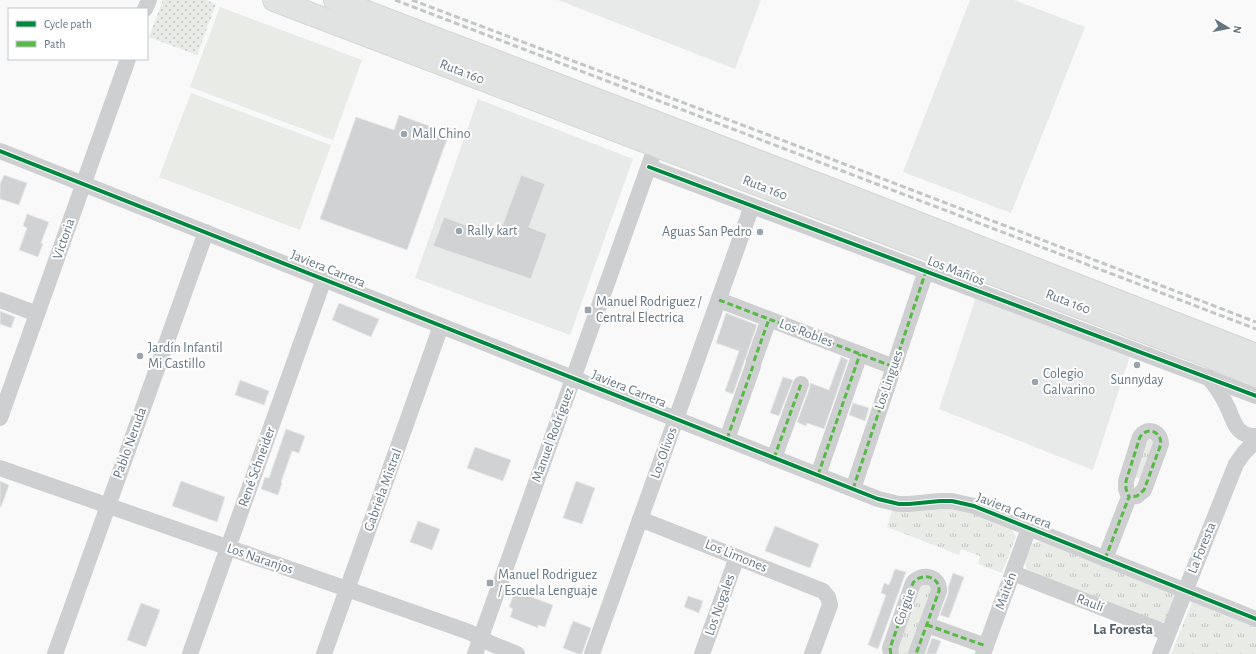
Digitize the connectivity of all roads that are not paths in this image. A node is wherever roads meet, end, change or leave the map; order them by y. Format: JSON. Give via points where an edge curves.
{"nodes":[{"id":1,"x":274,"y":0,"type":"edge"},
{"id":2,"x":335,"y":0,"type":"edge"},
{"id":3,"x":128,"y":60,"type":"edge"},
{"id":4,"x":664,"y":125,"type":"junction"},
{"id":5,"x":656,"y":146,"type":"junction"},
{"id":6,"x":0,"y":151,"type":"edge"},
{"id":7,"x":649,"y":167,"type":"junction"},
{"id":8,"x":83,"y":184,"type":"junction"},
{"id":9,"x":752,"y":206,"type":"junction"},
{"id":10,"x":206,"y":232,"type":"junction"},
{"id":11,"x":926,"y":271,"type":"junction"},
{"id":12,"x":324,"y":279,"type":"junction"},
{"id":13,"x":0,"y":300,"type":"edge"},
{"id":14,"x":718,"y":300,"type":"junction"},
{"id":15,"x":37,"y":314,"type":"junction"},
{"id":16,"x":769,"y":319,"type":"junction"},
{"id":17,"x":441,"y":326,"type":"junction"},
{"id":18,"x":860,"y":354,"type":"junction"},
{"id":19,"x":1256,"y":355,"type":"edge"},
{"id":20,"x":894,"y":367,"type":"junction"},
{"id":21,"x":1207,"y":377,"type":"junction"},
{"id":22,"x":573,"y":378,"type":"junction"},
{"id":23,"x":800,"y":384,"type":"dead end"},
{"id":24,"x":1254,"y":388,"type":"edge"},
{"id":25,"x":0,"y":418,"type":"edge"},
{"id":26,"x":676,"y":419,"type":"junction"},
{"id":27,"x":1233,"y":420,"type":"junction"},
{"id":28,"x":1256,"y":436,"type":"edge"},
{"id":29,"x":727,"y":439,"type":"junction"},
{"id":30,"x":1256,"y":440,"type":"edge"},
{"id":31,"x":774,"y":458,"type":"junction"},
{"id":32,"x":1236,"y":464,"type":"junction"},
{"id":33,"x":0,"y":468,"type":"edge"},
{"id":34,"x":818,"y":475,"type":"junction"},
{"id":35,"x":852,"y":489,"type":"junction"},
{"id":36,"x":1129,"y":497,"type":"dead end"},
{"id":37,"x":108,"y":506,"type":"junction"},
{"id":38,"x":640,"y":519,"type":"junction"},
{"id":39,"x":1029,"y":528,"type":"junction"},
{"id":40,"x":228,"y":548,"type":"junction"},
{"id":41,"x":737,"y":557,"type":"junction"},
{"id":42,"x":1106,"y":559,"type":"junction"},
{"id":43,"x":1013,"y":573,"type":"junction"},
{"id":44,"x":347,"y":589,"type":"junction"},
{"id":45,"x":1184,"y":590,"type":"junction"},
{"id":46,"x":1256,"y":619,"type":"edge"},
{"id":47,"x":927,"y":625,"type":"junction"},
{"id":48,"x":1167,"y":633,"type":"junction"},
{"id":49,"x":480,"y":638,"type":"junction"},
{"id":50,"x":985,"y":650,"type":"edge"},
{"id":51,"x":55,"y":654,"type":"edge"},
{"id":52,"x":190,"y":654,"type":"edge"},
{"id":53,"x":324,"y":654,"type":"edge"},
{"id":54,"x":475,"y":654,"type":"edge"},
{"id":55,"x":517,"y":654,"type":"edge"},
{"id":56,"x":592,"y":654,"type":"edge"},
{"id":57,"x":702,"y":654,"type":"edge"},
{"id":58,"x":812,"y":654,"type":"edge"},
{"id":59,"x":891,"y":654,"type":"edge"},
{"id":60,"x":916,"y":654,"type":"edge"},
{"id":61,"x":1160,"y":654,"type":"edge"}],
"edges":[{"from":1,"to":5,"type":"highway","name":"Ruta 160"},
{"from":2,"to":4,"type":"highway","name":"Ruta 160"},
{"from":3,"to":8,"type":"street","name":"Victoria"},
{"from":4,"to":5,"type":"street","name":"Manuel Rodríguez"},
{"from":4,"to":19,"type":"highway","name":"Ruta 160"},
{"from":5,"to":7,"type":"street","name":"Manuel Rodríguez"},
{"from":5,"to":24,"type":"highway","name":"Ruta 160","via":[[1186,347]]},
{"from":6,"to":8,"type":"street","name":"Javiera Carrera"},
{"from":7,"to":9,"type":"street","name":"Los Mañíos"},
{"from":7,"to":22,"type":"street","name":"Manuel Rodríguez"},
{"from":8,"to":10,"type":"street","name":"Javiera Carrera"},
{"from":8,"to":15,"type":"street","name":"Victoria"},
{"from":9,"to":11,"type":"street","name":"Los Mañíos"},
{"from":9,"to":14,"type":"street","name":"Los Olivos"},
{"from":10,"to":12,"type":"street","name":"Javiera Carrera"},
{"from":10,"to":37,"type":"street","name":"Pablo Neruda"},
{"from":11,"to":20,"type":"street","name":"Los Lingues"},
{"from":11,"to":21,"type":"street","name":"Los Mañíos"},
{"from":12,"to":17,"type":"street","name":"Javiera Carrera"},
{"from":12,"to":40,"type":"street","name":"René Schneider"},
{"from":13,"to":15,"type":"street"},
{"from":14,"to":16,"type":"street","name":"Los Robles"},
{"from":14,"to":26,"type":"street","name":"Los Olivos"},
{"from":15,"to":25,"type":"street","name":"Victoria"},
{"from":16,"to":18,"type":"street","name":"Los Robles"},
{"from":16,"to":29,"type":"street"},
{"from":17,"to":22,"type":"street","name":"Javiera Carrera"},
{"from":17,"to":44,"type":"street","name":"Gabriela Mistral"},
{"from":18,"to":20,"type":"street","name":"Los Robles"},
{"from":18,"to":34,"type":"street"},
{"from":20,"to":35,"type":"street","name":"Los Lingues"},
{"from":21,"to":24,"type":"street","name":"Los Mañíos"},
{"from":21,"to":27,"type":"street","name":"La Foresta","via":[[1221,395]]},
{"from":22,"to":26,"type":"street","name":"Javiera Carrera"},
{"from":22,"to":49,"type":"street","name":"Manuel Rodríguez"},
{"from":23,"to":31,"type":"street"},
{"from":24,"to":27,"type":"street","via":[[1233,406]]},
{"from":26,"to":29,"type":"street","name":"Javiera Carrera"},
{"from":26,"to":38,"type":"street","name":"Los Olivos"},
{"from":27,"to":28,"type":"street","via":[[1242,432]]},
{"from":27,"to":32,"type":"street","name":"La Foresta","via":[[1237,444]]},
{"from":29,"to":31,"type":"street","name":"Javiera Carrera"},
{"from":30,"to":32,"type":"street","name":"La Foresta"},
{"from":31,"to":34,"type":"street","name":"Javiera Carrera"},
{"from":32,"to":45,"type":"street","name":"La Foresta"},
{"from":33,"to":37,"type":"street","name":"Los Naranjos"},
{"from":34,"to":35,"type":"street","name":"Javiera Carrera"},
{"from":35,"to":39,"type":"street","name":"Javiera Carrera","via":[[899,504],[940,501],[963,503]]},
{"from":36,"to":42,"type":"street"},
{"from":37,"to":40,"type":"street","name":"Los Naranjos"},
{"from":37,"to":51,"type":"street","name":"Pablo Neruda"},
{"from":38,"to":41,"type":"street","name":"Los Limones"},
{"from":38,"to":56,"type":"street","name":"Los Olivos"},
{"from":39,"to":42,"type":"street","name":"Javiera Carrera"},
{"from":39,"to":43,"type":"street","name":"Maitén"},
{"from":40,"to":44,"type":"street","name":"Los Naranjos"},
{"from":40,"to":52,"type":"street","name":"René Schneider"},
{"from":41,"to":57,"type":"street","name":"Los Nogales"},
{"from":41,"to":58,"type":"street","name":"Los Limones","via":[[826,594],[830,604]]},
{"from":42,"to":45,"type":"street","name":"Javiera Carrera"},
{"from":43,"to":48,"type":"street","name":"Raulí"},
{"from":43,"to":50,"type":"street","name":"Maitén"},
{"from":44,"to":49,"type":"street","name":"Los Naranjos"},
{"from":44,"to":53,"type":"street","name":"Gabriela Mistral"},
{"from":45,"to":46,"type":"street","name":"Javiera Carrera"},
{"from":45,"to":48,"type":"street","name":"La Foresta"},
{"from":47,"to":50,"type":"street","name":"Coigüe"},
{"from":47,"to":59,"type":"street","name":"Coigüe","via":[[939,588],[934,579],[924,576],[913,584],[890,648]]},
{"from":47,"to":60,"type":"street","name":"Coigüe"},
{"from":48,"to":61,"type":"street","name":"La Foresta"},
{"from":49,"to":54,"type":"street","name":"Manuel Rodríguez"},
{"from":49,"to":55,"type":"street","name":"Los Naranjos"}]}
